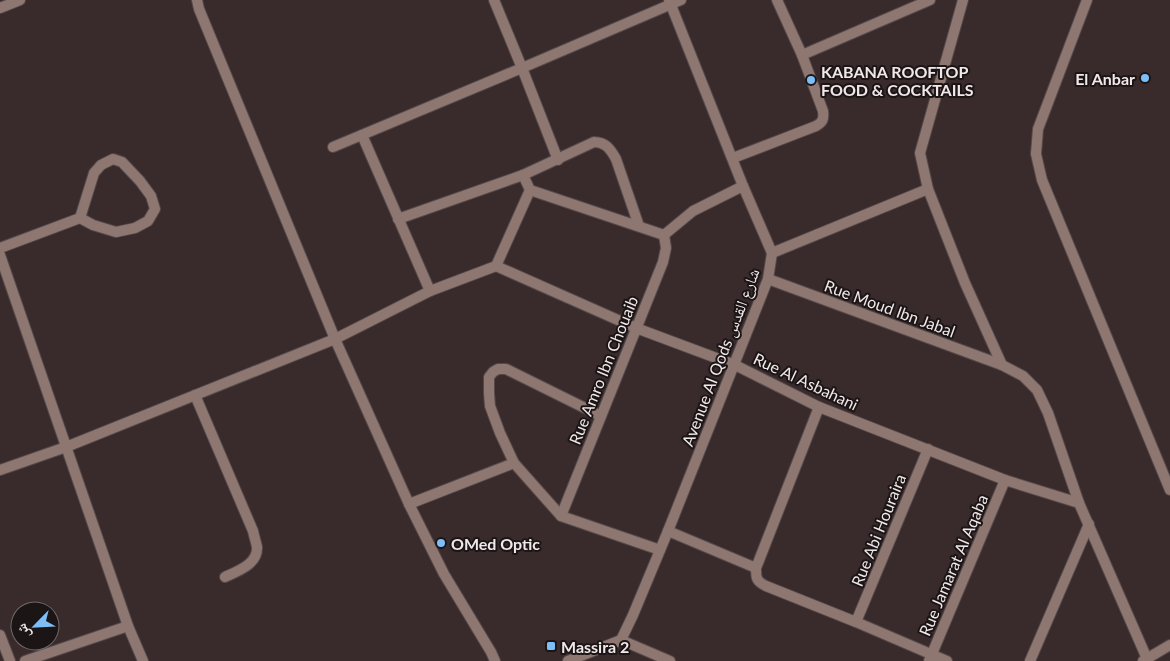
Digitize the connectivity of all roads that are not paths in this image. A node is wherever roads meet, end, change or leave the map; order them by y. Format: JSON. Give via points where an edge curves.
{"nodes":[{"id":1,"x":20,"y":0,"type":"edge"},
{"id":2,"x":197,"y":0,"type":"edge"},
{"id":3,"x":494,"y":0,"type":"edge"},
{"id":4,"x":681,"y":0,"type":"edge"},
{"id":5,"x":777,"y":0,"type":"edge"},
{"id":6,"x":930,"y":0,"type":"edge"},
{"id":7,"x":964,"y":0,"type":"edge"},
{"id":8,"x":1087,"y":0,"type":"edge"},
{"id":9,"x":670,"y":2,"type":"edge"},
{"id":10,"x":0,"y":8,"type":"edge"},
{"id":11,"x":802,"y":54,"type":"junction"},
{"id":12,"x":522,"y":68,"type":"junction"},
{"id":13,"x":362,"y":135,"type":"junction"},
{"id":14,"x":333,"y":147,"type":"dead end"},
{"id":15,"x":733,"y":158,"type":"junction"},
{"id":16,"x":558,"y":160,"type":"junction"},
{"id":17,"x":524,"y":175,"type":"junction"},
{"id":18,"x":743,"y":186,"type":"junction"},
{"id":19,"x":928,"y":189,"type":"junction"},
{"id":20,"x":530,"y":190,"type":"junction"},
{"id":21,"x":80,"y":218,"type":"junction"},
{"id":22,"x":398,"y":218,"type":"junction"},
{"id":23,"x":639,"y":226,"type":"junction"},
{"id":24,"x":664,"y":235,"type":"junction"},
{"id":25,"x":0,"y":248,"type":"edge"},
{"id":26,"x":772,"y":253,"type":"junction"},
{"id":27,"x":0,"y":255,"type":"edge"},
{"id":28,"x":496,"y":266,"type":"junction"},
{"id":29,"x":768,"y":279,"type":"junction"},
{"id":30,"x":430,"y":291,"type":"junction"},
{"id":31,"x":636,"y":328,"type":"junction"},
{"id":32,"x":335,"y":339,"type":"junction"},
{"id":33,"x":734,"y":365,"type":"junction"},
{"id":34,"x":1002,"y":365,"type":"junction"},
{"id":35,"x":195,"y":395,"type":"junction"},
{"id":36,"x":819,"y":407,"type":"junction"},
{"id":37,"x":601,"y":416,"type":"junction"},
{"id":38,"x":66,"y":447,"type":"junction"},
{"id":39,"x":928,"y":449,"type":"junction"},
{"id":40,"x":514,"y":463,"type":"junction"},
{"id":41,"x":0,"y":470,"type":"edge"},
{"id":42,"x":1005,"y":480,"type":"junction"},
{"id":43,"x":1170,"y":490,"type":"edge"},
{"id":44,"x":1079,"y":503,"type":"junction"},
{"id":45,"x":409,"y":504,"type":"junction"},
{"id":46,"x":561,"y":516,"type":"junction"},
{"id":47,"x":1088,"y":524,"type":"junction"},
{"id":48,"x":668,"y":531,"type":"junction"},
{"id":49,"x":660,"y":550,"type":"junction"},
{"id":50,"x":756,"y":568,"type":"junction"},
{"id":51,"x":225,"y":577,"type":"dead end"},
{"id":52,"x":856,"y":622,"type":"junction"},
{"id":53,"x":128,"y":626,"type":"junction"},
{"id":54,"x":0,"y":635,"type":"edge"},
{"id":55,"x":621,"y":640,"type":"junction"},
{"id":56,"x":1170,"y":645,"type":"edge"},
{"id":57,"x":930,"y":658,"type":"edge"},
{"id":58,"x":1146,"y":660,"type":"edge"},
{"id":59,"x":10,"y":661,"type":"edge"},
{"id":60,"x":25,"y":661,"type":"edge"},
{"id":61,"x":143,"y":661,"type":"edge"},
{"id":62,"x":495,"y":661,"type":"edge"},
{"id":63,"x":568,"y":661,"type":"edge"},
{"id":64,"x":670,"y":661,"type":"edge"},
{"id":65,"x":947,"y":661,"type":"edge"},
{"id":66,"x":1030,"y":661,"type":"edge"}],
"edges":[{"from":1,"to":10,"type":"street"},
{"from":2,"to":32,"type":"street"},
{"from":3,"to":12,"type":"street"},
{"from":4,"to":9,"type":"street"},
{"from":5,"to":11,"type":"street"},
{"from":6,"to":11,"type":"street"},
{"from":7,"to":19,"type":"street","via":[[920,153]]},
{"from":8,"to":43,"type":"street","via":[[1038,128],[1036,154],[1042,180]]},
{"from":9,"to":12,"type":"street"},
{"from":9,"to":15,"type":"street","name":"Avenue Al Qods شارع القدس"},
{"from":11,"to":15,"type":"street","via":[[823,111],[822,123]]},
{"from":12,"to":13,"type":"street"},
{"from":12,"to":16,"type":"street"},
{"from":13,"to":14,"type":"street"},
{"from":13,"to":22,"type":"street"},
{"from":15,"to":18,"type":"street","name":"Avenue Al Qods شارع القدس"},
{"from":16,"to":17,"type":"street"},
{"from":16,"to":23,"type":"street","via":[[594,142],[605,144],[616,159]]},
{"from":17,"to":20,"type":"street"},
{"from":17,"to":22,"type":"street"},
{"from":18,"to":24,"type":"street","via":[[693,211]]},
{"from":18,"to":26,"type":"street","name":"Avenue Al Qods شارع القدس"},
{"from":19,"to":26,"type":"street"},
{"from":19,"to":34,"type":"street"},
{"from":20,"to":23,"type":"street"},
{"from":20,"to":28,"type":"street"},
{"from":21,"to":21,"type":"street","via":[[94,173],[113,159],[122,162],[140,181],[151,196],[155,209],[148,221],[116,232]]},
{"from":21,"to":25,"type":"street"},
{"from":22,"to":30,"type":"street"},
{"from":23,"to":24,"type":"street"},
{"from":24,"to":31,"type":"street","name":"Rue Amro Ibn Chouaib","via":[[663,262]]},
{"from":26,"to":29,"type":"street","name":"Avenue Al Qods شارع القدس"},
{"from":27,"to":38,"type":"street"},
{"from":28,"to":30,"type":"street"},
{"from":28,"to":31,"type":"street","name":"Rue Al Asbahani"},
{"from":29,"to":33,"type":"street","name":"Avenue Al Qods شارع القدس"},
{"from":29,"to":34,"type":"street","name":"Rue Moud Ibn Jabal"},
{"from":30,"to":32,"type":"street"},
{"from":31,"to":33,"type":"street","name":"Rue Al Asbahani"},
{"from":31,"to":37,"type":"street","name":"Rue Amro Ibn Chouaib"},
{"from":32,"to":35,"type":"street"},
{"from":32,"to":45,"type":"street"},
{"from":33,"to":36,"type":"street","name":"Rue Al Asbahani"},
{"from":33,"to":48,"type":"street","name":"Avenue Al Qods شارع القدس"},
{"from":34,"to":44,"type":"street","name":"Rue Moud Ibn Jabal","via":[[1023,376],[1037,390]]},
{"from":35,"to":38,"type":"street"},
{"from":35,"to":51,"type":"street","via":[[253,531],[257,549],[253,560],[244,569]]},
{"from":36,"to":39,"type":"street","name":"Rue Al Asbahani"},
{"from":36,"to":50,"type":"street"},
{"from":37,"to":40,"type":"street","via":[[506,369],[498,369],[489,377],[490,406]]},
{"from":37,"to":46,"type":"street","name":"Rue Amro Ibn Chouaib"},
{"from":38,"to":41,"type":"street"},
{"from":38,"to":53,"type":"street"},
{"from":39,"to":42,"type":"street","name":"Rue Al Asbahani"},
{"from":39,"to":52,"type":"street","name":"Rue Abi Houraira"},
{"from":40,"to":45,"type":"street"},
{"from":40,"to":46,"type":"street"},
{"from":42,"to":44,"type":"street","name":"Rue Al Asbahani"},
{"from":42,"to":57,"type":"street","name":"Rue Jamarat Al Aqaba"},
{"from":44,"to":47,"type":"street","name":"Rue Moud Ibn Jabal"},
{"from":45,"to":62,"type":"street","via":[[444,574]]},
{"from":46,"to":49,"type":"street"},
{"from":47,"to":58,"type":"street","name":"Rue Moud Ibn Jabal"},
{"from":47,"to":66,"type":"street"},
{"from":48,"to":49,"type":"street","name":"Avenue Al Qods شارع القدس"},
{"from":48,"to":50,"type":"street"},
{"from":49,"to":55,"type":"street","name":"Avenue Al Qods شارع القدس"},
{"from":50,"to":52,"type":"street","via":[[760,583]]},
{"from":52,"to":57,"type":"street"},
{"from":53,"to":60,"type":"street"},
{"from":53,"to":61,"type":"street"},
{"from":54,"to":59,"type":"street"},
{"from":55,"to":63,"type":"street"},
{"from":55,"to":64,"type":"street"},
{"from":56,"to":58,"type":"street"},
{"from":57,"to":65,"type":"street"}]}
